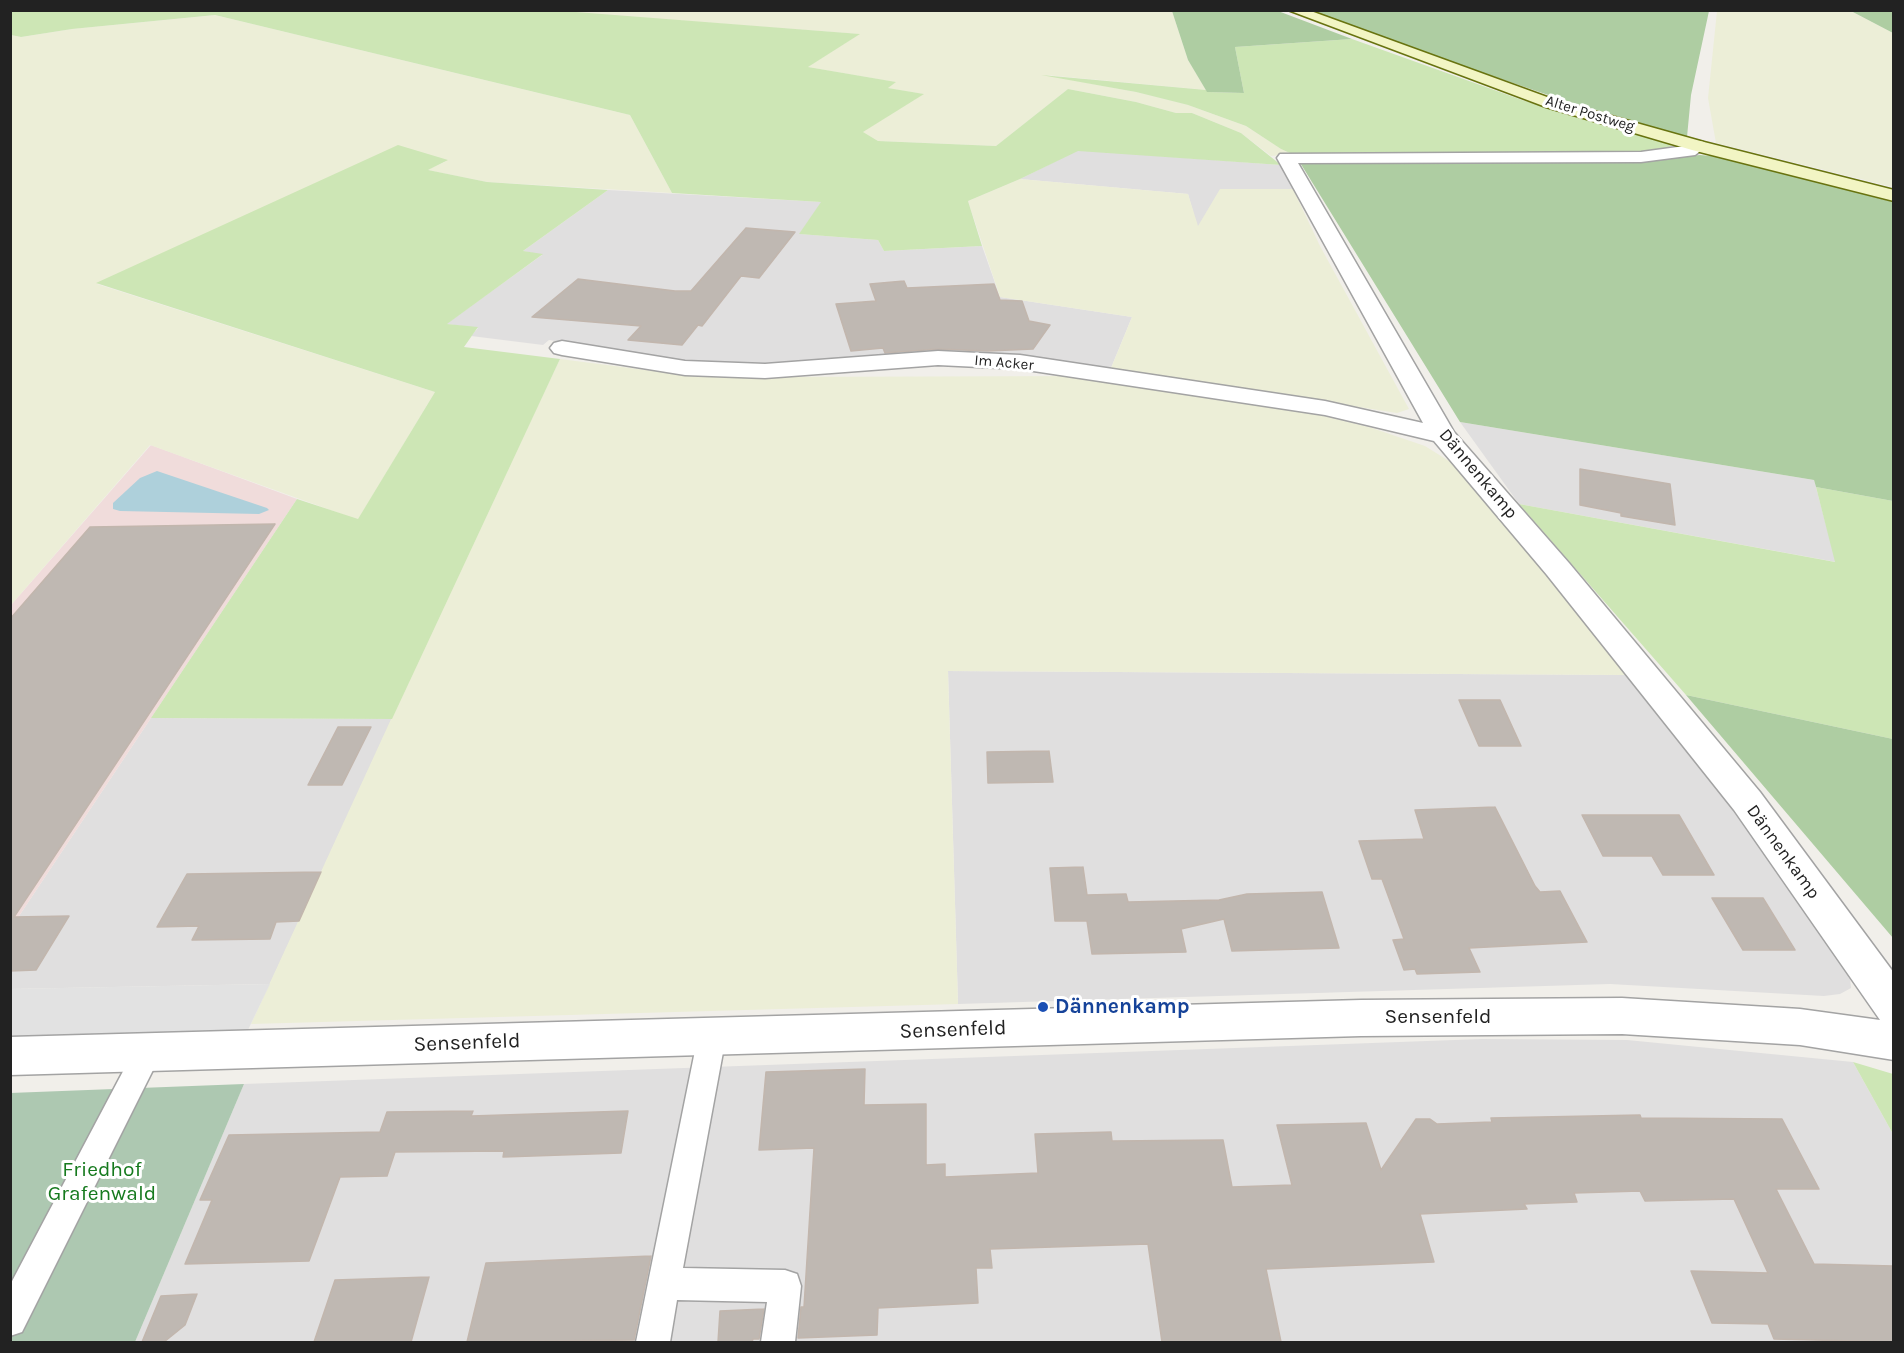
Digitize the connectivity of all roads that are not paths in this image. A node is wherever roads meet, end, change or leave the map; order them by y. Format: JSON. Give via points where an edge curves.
{"nodes":[{"id":1,"x":1294,"y":10,"type":"edge"},
{"id":2,"x":1698,"y":146,"type":"junction"},
{"id":3,"x":1893,"y":196,"type":"edge"},
{"id":4,"x":562,"y":348,"type":"dead end"},
{"id":5,"x":1443,"y":435,"type":"junction"},
{"id":6,"x":1893,"y":1007,"type":"edge"},
{"id":7,"x":712,"y":1036,"type":"junction"},
{"id":8,"x":1893,"y":1041,"type":"edge"},
{"id":9,"x":148,"y":1052,"type":"junction"},
{"id":10,"x":10,"y":1056,"type":"edge"},
{"id":11,"x":665,"y":1284,"type":"junction"},
{"id":12,"x":10,"y":1320,"type":"edge"},
{"id":13,"x":653,"y":1342,"type":"edge"},
{"id":14,"x":778,"y":1342,"type":"edge"}],
"edges":[{"from":1,"to":2,"type":"main road","name":"Alter Postweg","via":[[1552,104]]},
{"from":2,"to":3,"type":"main road","name":"Alter Postweg"},
{"from":2,"to":5,"type":"street","name":"Dännenkamp","via":[[1689,151],[1641,157],[1286,158]]},
{"from":4,"to":5,"type":"street","name":"Im Acker","via":[[685,368],[765,371],[938,358],[1020,362],[1325,408]]},
{"from":5,"to":6,"type":"street","name":"Dännenkamp","via":[[1747,801]]},
{"from":7,"to":8,"type":"street","name":"Sensenfeld","via":[[1361,1018],[1622,1016],[1800,1027]]},
{"from":7,"to":9,"type":"street","name":"Sensenfeld"},
{"from":7,"to":11,"type":"lane"},
{"from":9,"to":10,"type":"street","name":"Sensenfeld"},
{"from":9,"to":12,"type":"lane"},
{"from":11,"to":13,"type":"lane"},
{"from":11,"to":14,"type":"lane","via":[[785,1286]]}]}
